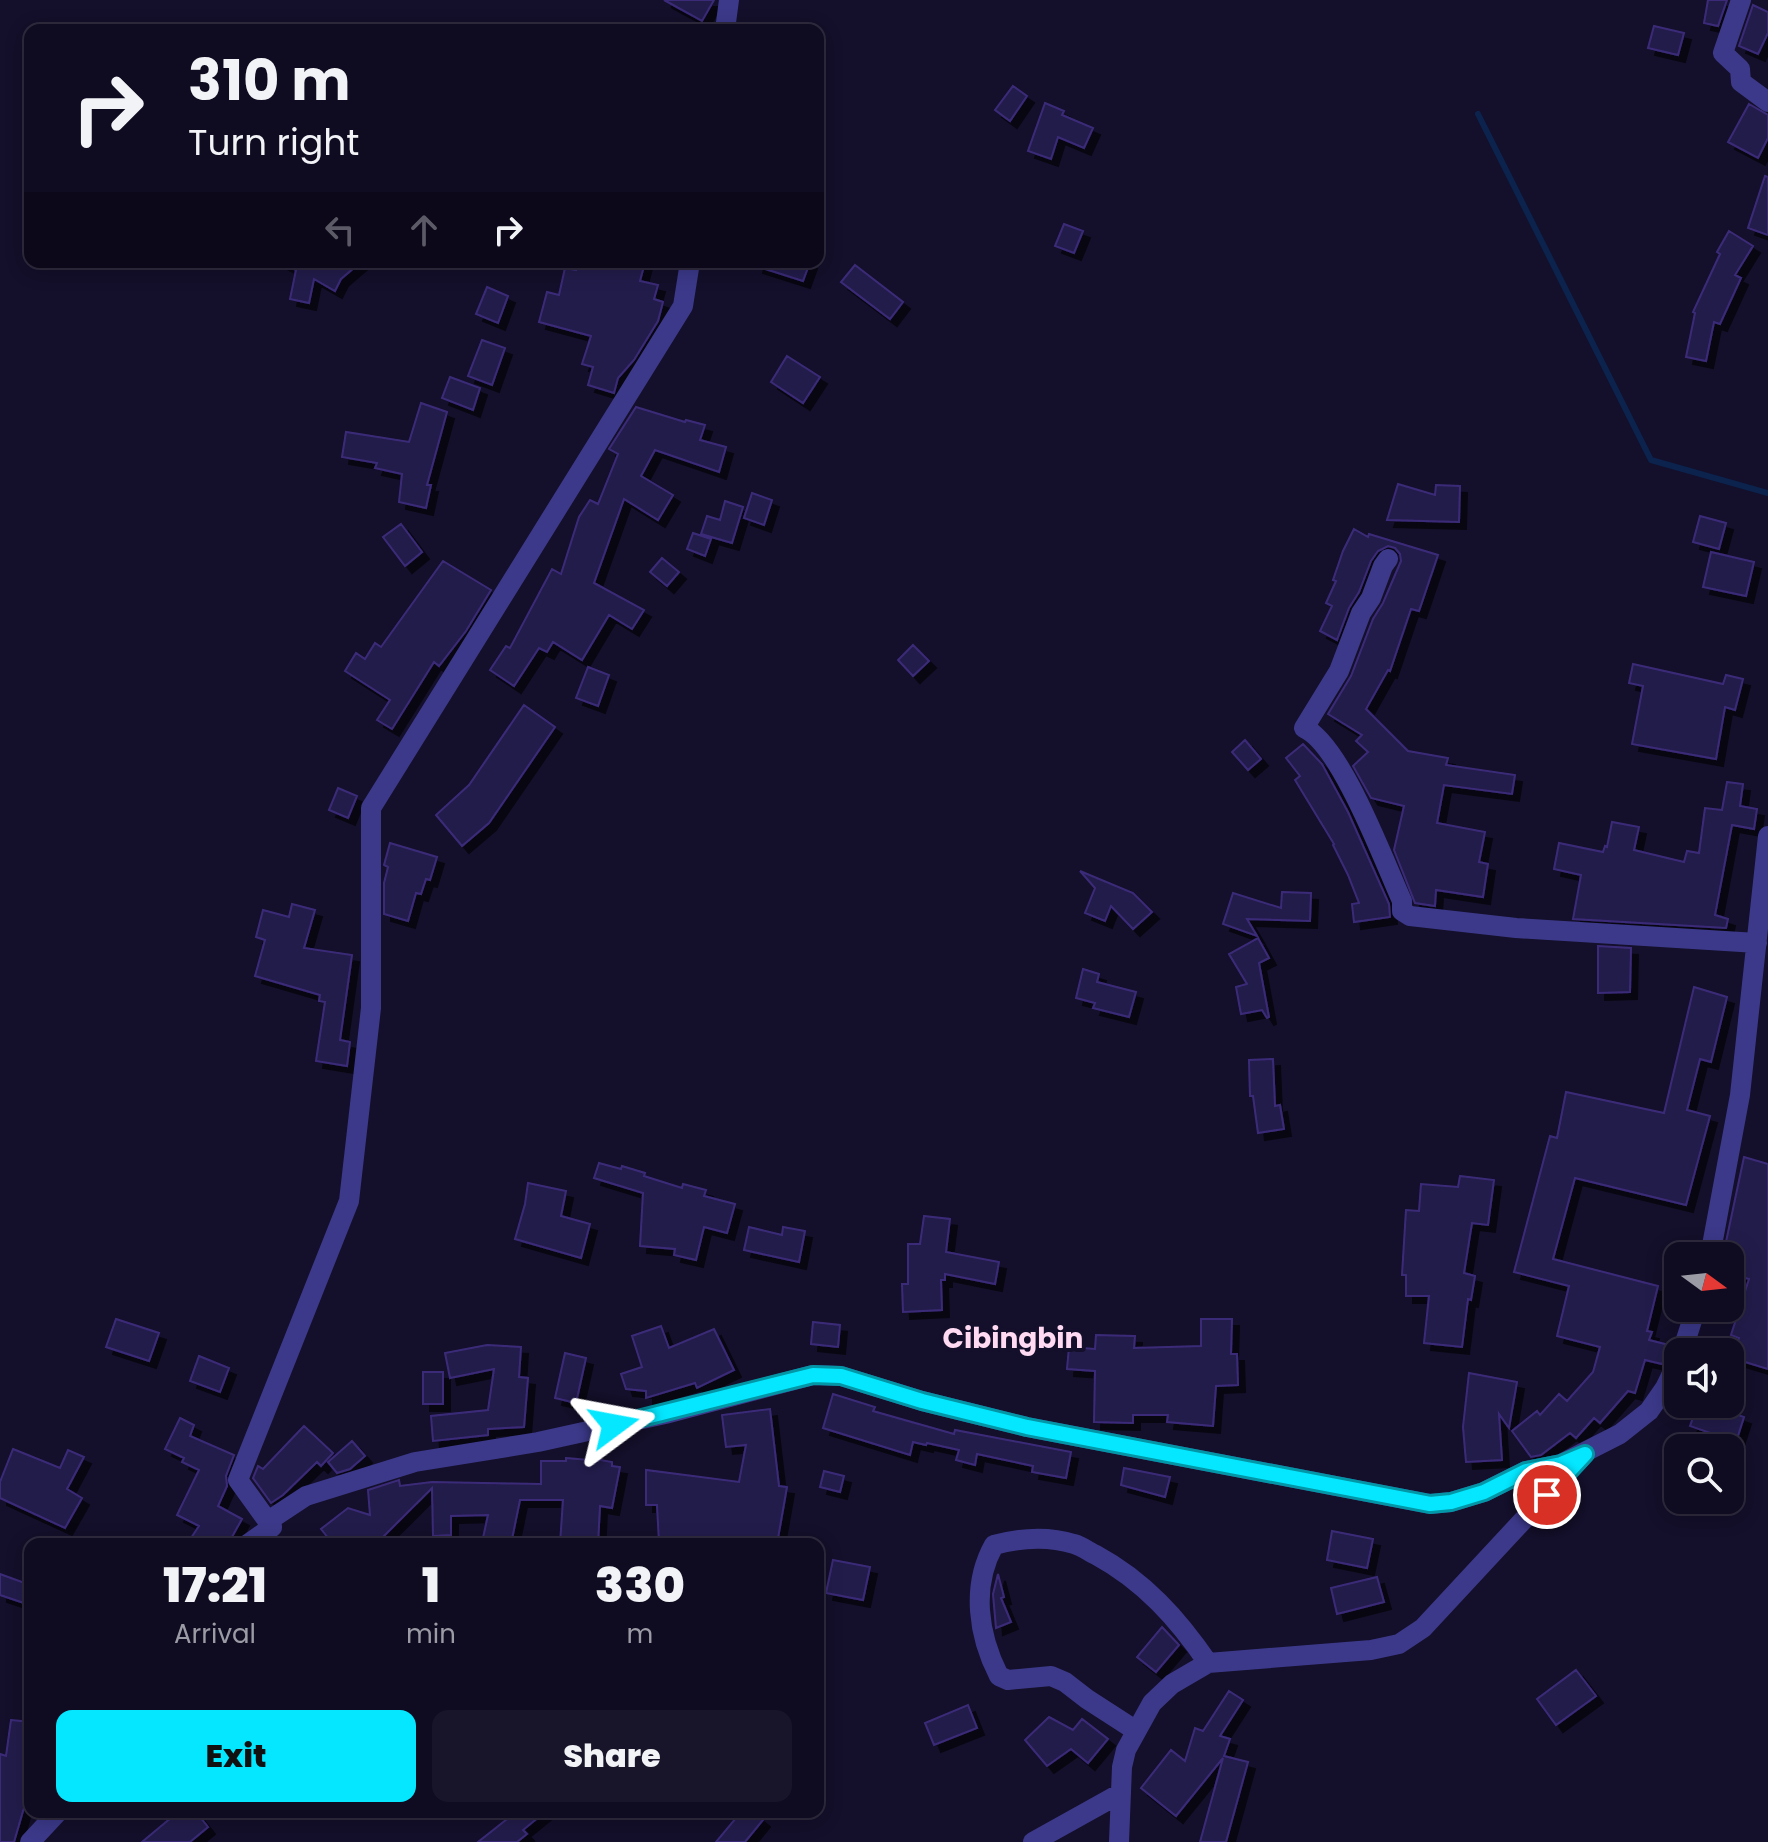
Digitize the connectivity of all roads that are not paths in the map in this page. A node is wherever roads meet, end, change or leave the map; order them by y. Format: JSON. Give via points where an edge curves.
{"nodes":[{"id":1,"x":729,"y":0,"type":"edge"},
{"id":2,"x":1741,"y":0,"type":"edge"},
{"id":3,"x":726,"y":24,"type":"edge"},
{"id":4,"x":1768,"y":102,"type":"edge"},
{"id":5,"x":689,"y":268,"type":"edge"},
{"id":6,"x":1388,"y":559,"type":"dead end"},
{"id":7,"x":1768,"y":836,"type":"edge"},
{"id":8,"x":1757,"y":943,"type":"junction"},
{"id":9,"x":1713,"y":1242,"type":"edge"},
{"id":10,"x":1664,"y":1389,"type":"edge"},
{"id":11,"x":1585,"y":1454,"type":"junction"},
{"id":12,"x":272,"y":1527,"type":"junction"},
{"id":13,"x":256,"y":1538,"type":"edge"},
{"id":14,"x":1208,"y":1663,"type":"junction"},
{"id":15,"x":1135,"y":1730,"type":"junction"},
{"id":16,"x":1121,"y":1793,"type":"junction"},
{"id":17,"x":52,"y":1818,"type":"edge"},
{"id":18,"x":30,"y":1842,"type":"edge"},
{"id":19,"x":1033,"y":1842,"type":"edge"},
{"id":20,"x":1119,"y":1842,"type":"edge"}],
"edges":[{"from":1,"to":3,"type":"street"},
{"from":2,"to":4,"type":"street","via":[[1723,53],[1740,69],[1741,82]]},
{"from":5,"to":12,"type":"street","via":[[683,306],[371,808],[371,1008],[349,1201],[238,1480]]},
{"from":6,"to":8,"type":"street","via":[[1339,671],[1304,728],[1329,752],[1366,817],[1402,911],[1516,928]]},
{"from":7,"to":8,"type":"street"},
{"from":8,"to":9,"type":"street","via":[[1740,1095]]},
{"from":10,"to":11,"type":"street","via":[[1649,1411]]},
{"from":11,"to":12,"type":"street","via":[[1526,1471],[1484,1492],[1430,1504],[1027,1427],[841,1376],[813,1375],[581,1433],[369,1474],[306,1496],[271,1519]]},
{"from":11,"to":14,"type":"street","via":[[1423,1628],[1399,1644]]},
{"from":12,"to":13,"type":"street"},
{"from":14,"to":15,"type":"street","via":[[1172,1684]]},
{"from":14,"to":15,"type":"street","via":[[1157,1600],[1104,1559],[1075,1544],[1044,1539],[994,1545],[981,1575],[979,1614],[999,1676],[1051,1676]]},
{"from":15,"to":16,"type":"street","via":[[1126,1750]]},
{"from":16,"to":19,"type":"street"},
{"from":16,"to":20,"type":"street"},
{"from":17,"to":18,"type":"street"}]}
